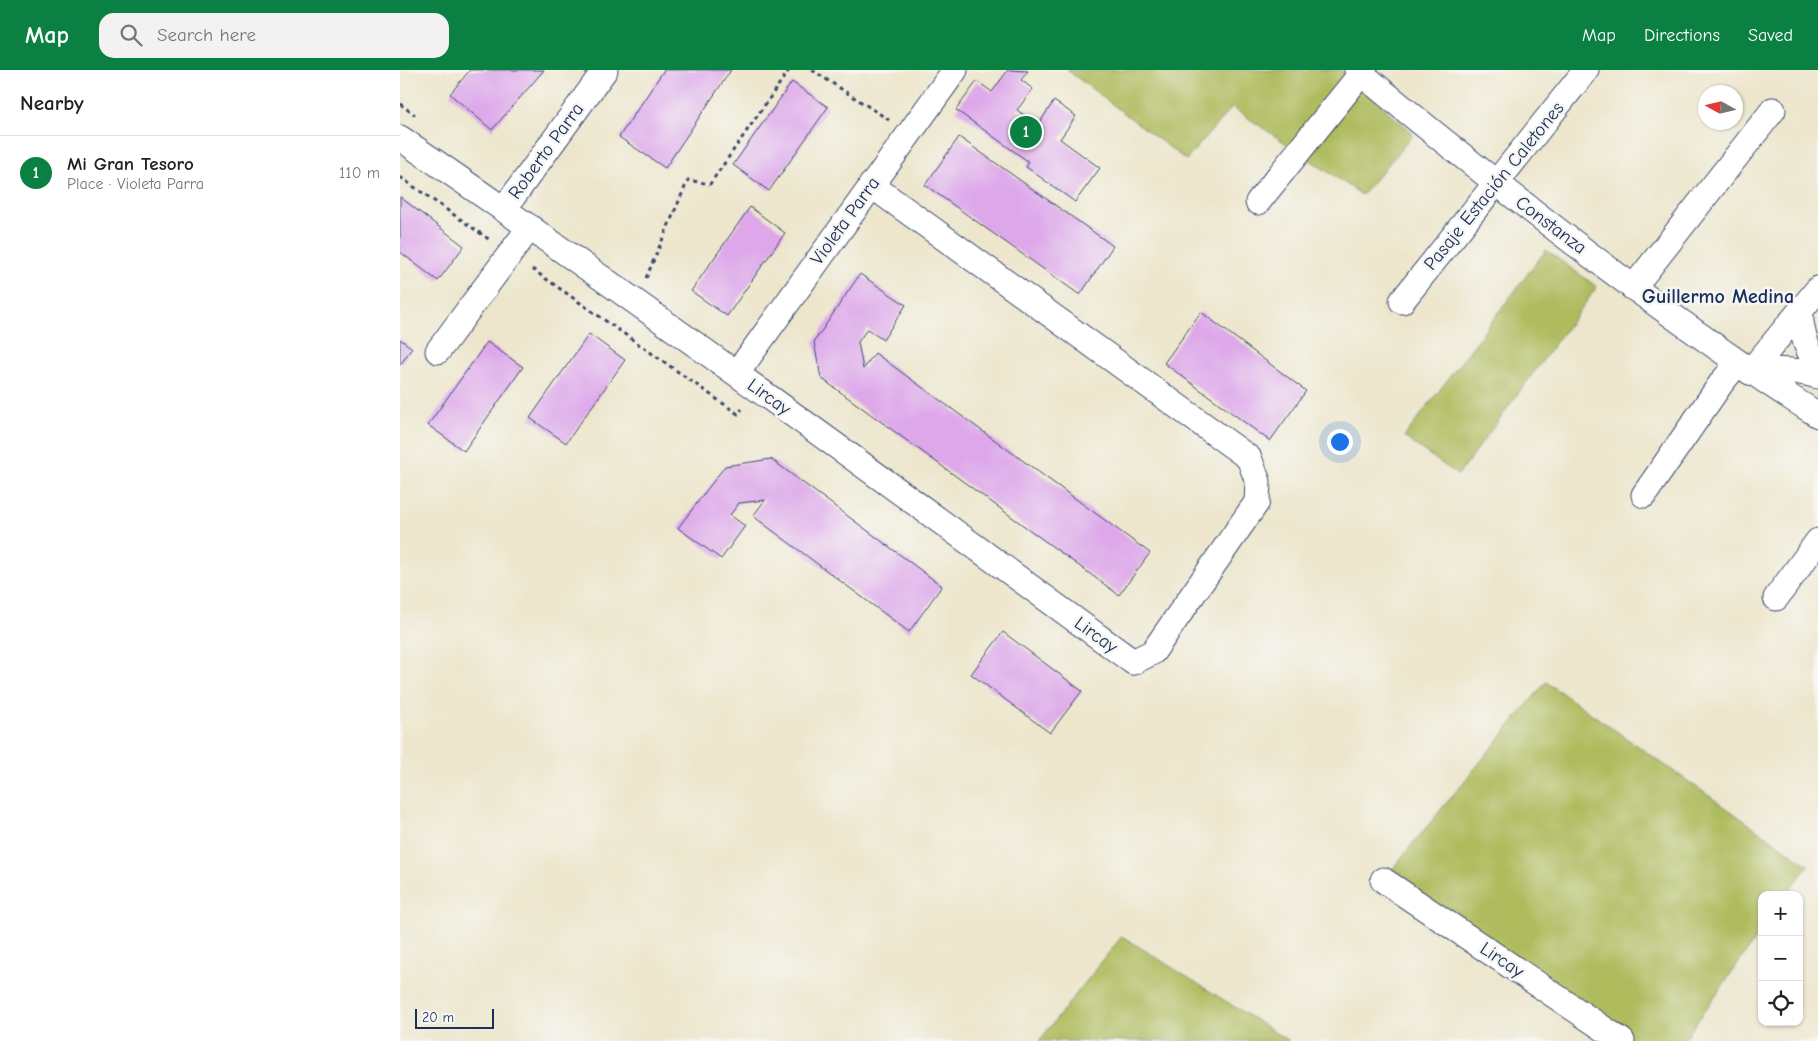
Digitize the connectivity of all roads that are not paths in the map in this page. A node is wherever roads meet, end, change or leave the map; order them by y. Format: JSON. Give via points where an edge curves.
{"nodes":[{"id":1,"x":606,"y":70,"type":"edge"},
{"id":2,"x":955,"y":70,"type":"edge"},
{"id":3,"x":1586,"y":70,"type":"edge"},
{"id":4,"x":1361,"y":71,"type":"edge"},
{"id":5,"x":1773,"y":110,"type":"dead end"},
{"id":6,"x":400,"y":138,"type":"edge"},
{"id":7,"x":1496,"y":183,"type":"junction"},
{"id":8,"x":871,"y":185,"type":"junction"},
{"id":9,"x":1258,"y":202,"type":"dead end"},
{"id":10,"x":504,"y":208,"type":"junction"},
{"id":11,"x":530,"y":227,"type":"junction"},
{"id":12,"x":1633,"y":288,"type":"junction"},
{"id":13,"x":1818,"y":289,"type":"edge"},
{"id":14,"x":1402,"y":301,"type":"dead end"},
{"id":15,"x":1800,"y":311,"type":"junction"},
{"id":16,"x":438,"y":351,"type":"dead end"},
{"id":17,"x":1818,"y":366,"type":"edge"},
{"id":18,"x":1744,"y":368,"type":"junction"},
{"id":19,"x":736,"y":373,"type":"junction"},
{"id":20,"x":1818,"y":376,"type":"edge"},
{"id":21,"x":1818,"y":415,"type":"edge"},
{"id":22,"x":1644,"y":495,"type":"dead end"},
{"id":23,"x":1818,"y":540,"type":"edge"},
{"id":24,"x":1776,"y":598,"type":"dead end"},
{"id":25,"x":1383,"y":880,"type":"dead end"},
{"id":26,"x":1622,"y":1041,"type":"edge"}],
"edges":[{"from":1,"to":10,"type":"street","name":"Roberto Parra"},
{"from":2,"to":8,"type":"street","name":"Violeta Parra"},
{"from":3,"to":7,"type":"street","name":"Pasaje Estación Caletones"},
{"from":4,"to":7,"type":"street","name":"Constanza"},
{"from":4,"to":9,"type":"street"},
{"from":5,"to":12,"type":"street"},
{"from":6,"to":10,"type":"street","name":"Lircay"},
{"from":7,"to":12,"type":"street","name":"Constanza"},
{"from":7,"to":14,"type":"street","name":"Pasaje Estación Caletones"},
{"from":8,"to":19,"type":"street","name":"Violeta Parra"},
{"from":8,"to":19,"type":"street","name":"Lircay","via":[[1248,458],[1258,482],[1257,502],[1153,652],[1133,662]]},
{"from":10,"to":11,"type":"street","name":"Lircay"},
{"from":11,"to":16,"type":"street","name":"Roberto Parra"},
{"from":11,"to":19,"type":"street","name":"Lircay"},
{"from":12,"to":18,"type":"street","name":"Constanza"},
{"from":13,"to":15,"type":"street"},
{"from":15,"to":17,"type":"street","via":[[1804,339]]},
{"from":15,"to":18,"type":"street"},
{"from":18,"to":20,"type":"street","via":[[1789,370]]},
{"from":18,"to":21,"type":"street","name":"Constanza"},
{"from":18,"to":22,"type":"street","via":[[1722,382]]},
{"from":23,"to":24,"type":"street"},
{"from":25,"to":26,"type":"street","name":"Lircay"}]}
